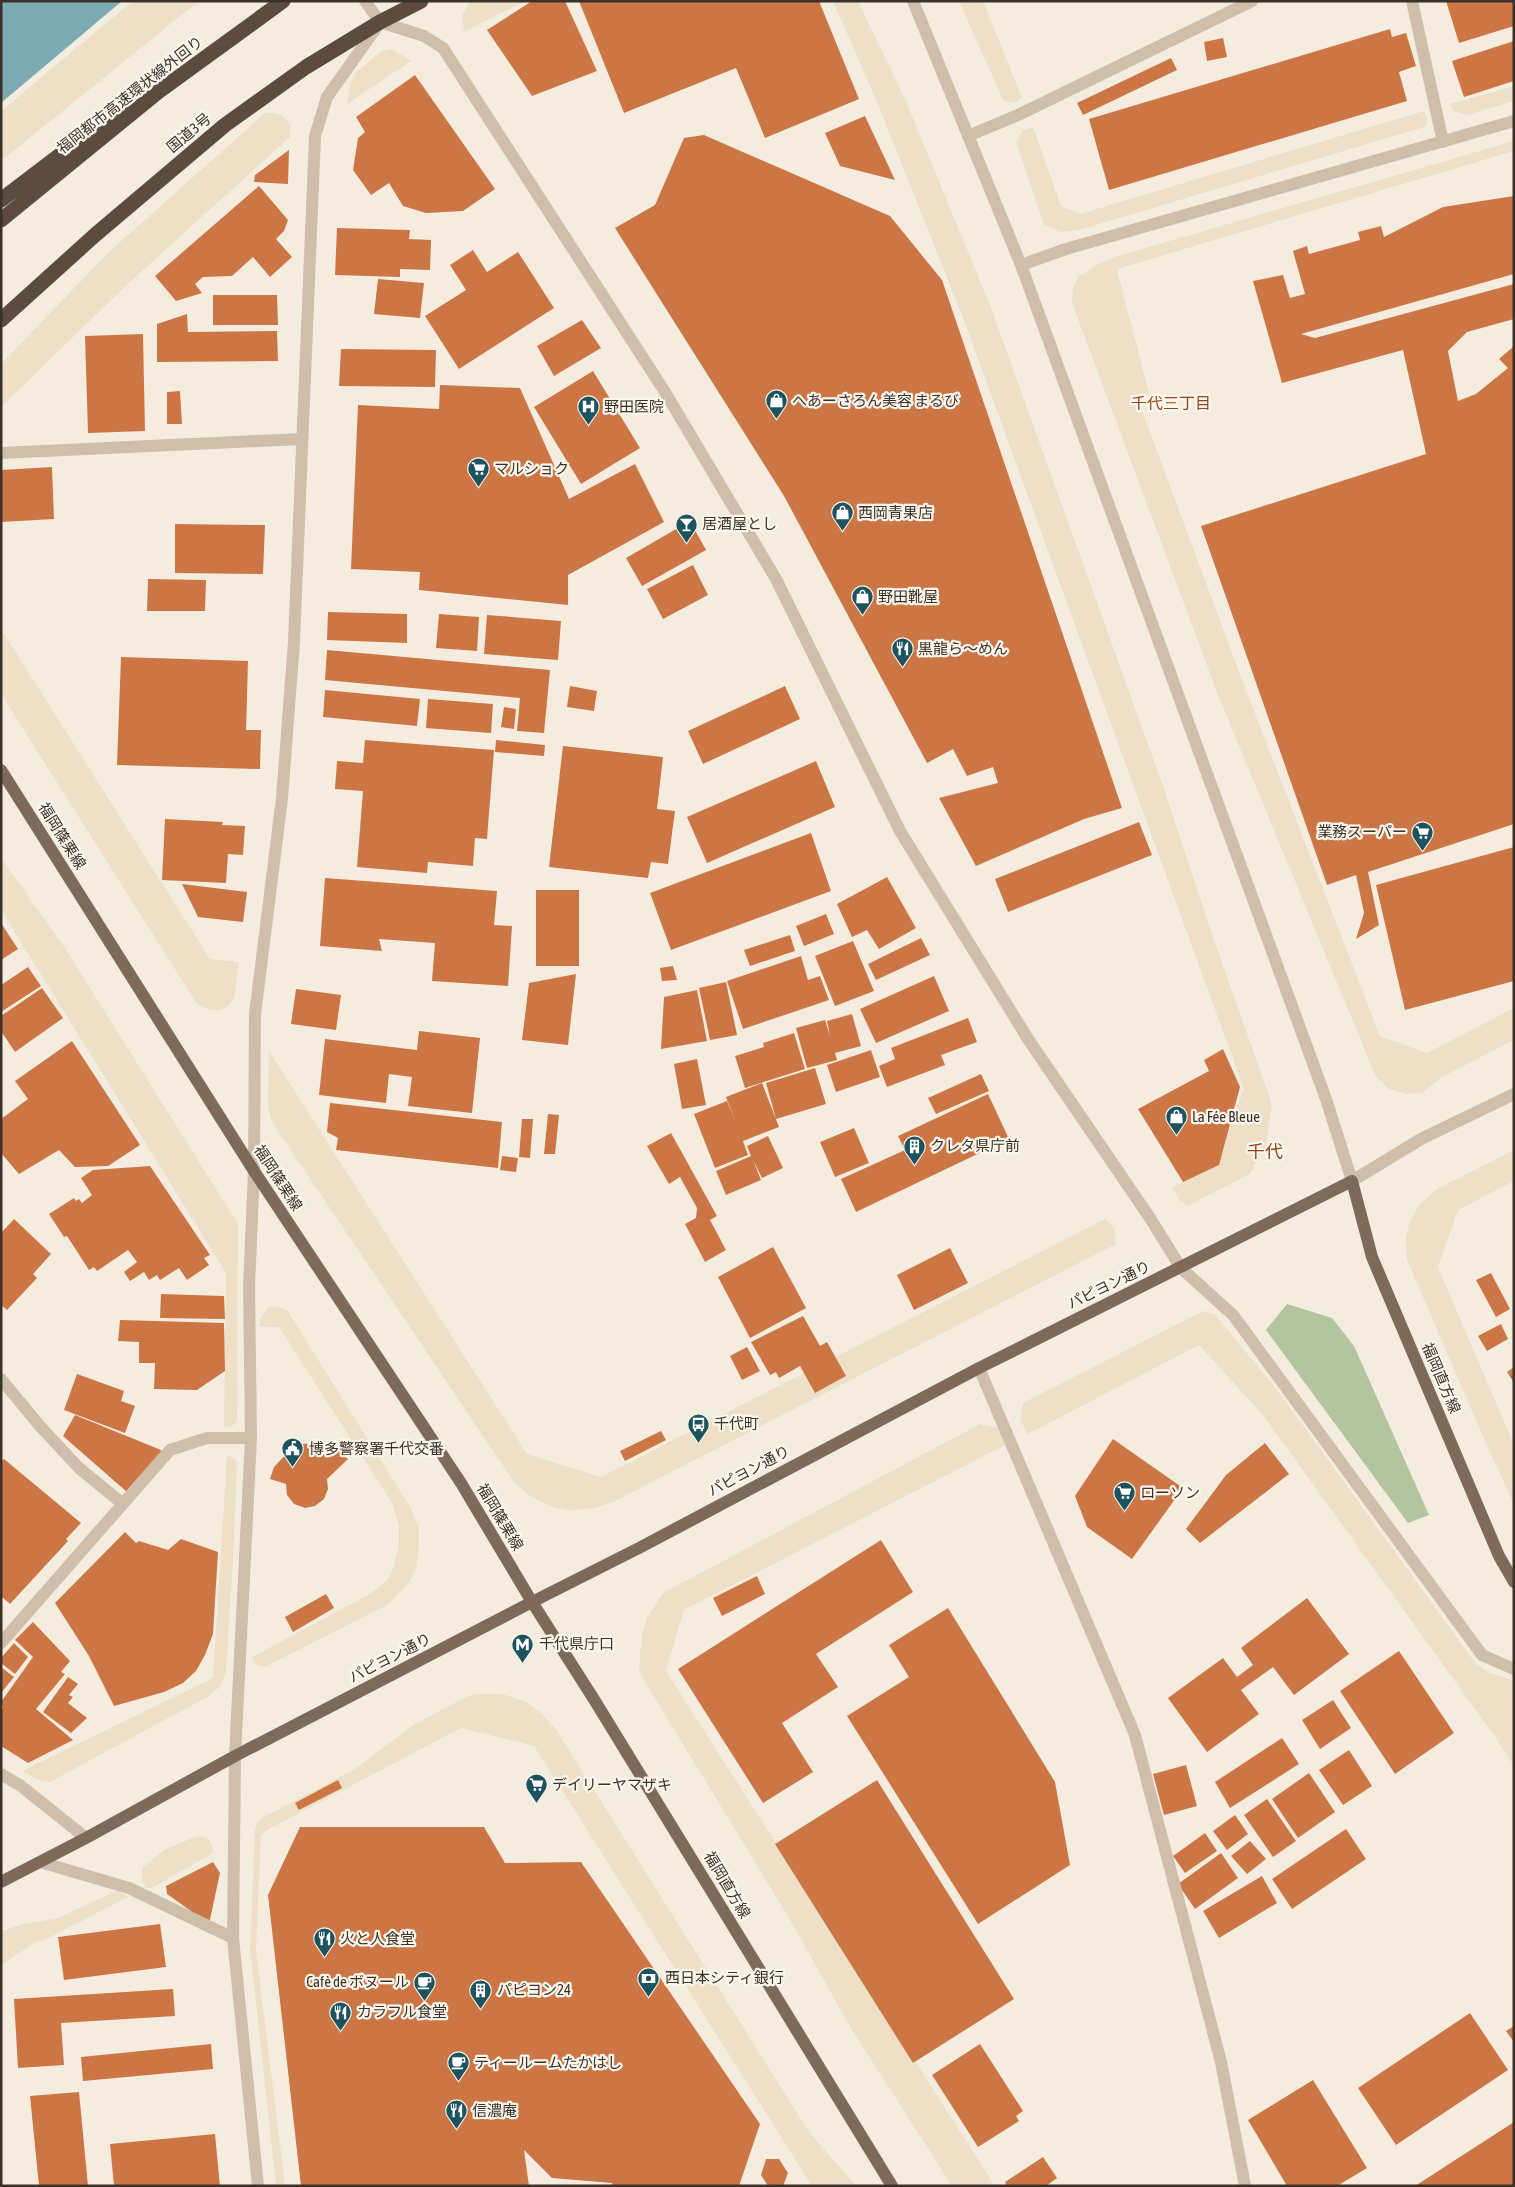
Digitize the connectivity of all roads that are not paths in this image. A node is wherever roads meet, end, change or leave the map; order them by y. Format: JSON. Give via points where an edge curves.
{"nodes":[{"id":1,"x":269,"y":1,"type":"edge"},
{"id":2,"x":283,"y":1,"type":"edge"},
{"id":3,"x":365,"y":1,"type":"edge"},
{"id":4,"x":421,"y":1,"type":"edge"},
{"id":5,"x":913,"y":1,"type":"edge"},
{"id":6,"x":1252,"y":1,"type":"edge"},
{"id":7,"x":1412,"y":1,"type":"edge"},
{"id":8,"x":380,"y":22,"type":"junction"},
{"id":9,"x":1514,"y":121,"type":"edge"},
{"id":10,"x":968,"y":136,"type":"junction"},
{"id":11,"x":1443,"y":142,"type":"junction"},
{"id":12,"x":1,"y":200,"type":"edge"},
{"id":13,"x":1,"y":209,"type":"edge"},
{"id":14,"x":1,"y":220,"type":"edge"},
{"id":15,"x":1021,"y":265,"type":"junction"},
{"id":16,"x":1,"y":320,"type":"edge"},
{"id":17,"x":301,"y":438,"type":"junction"},
{"id":18,"x":1,"y":452,"type":"edge"},
{"id":19,"x":1,"y":770,"type":"edge"},
{"id":20,"x":1514,"y":1094,"type":"edge"},
{"id":21,"x":254,"y":1171,"type":"junction"},
{"id":22,"x":1352,"y":1181,"type":"junction"},
{"id":23,"x":1181,"y":1268,"type":"junction"},
{"id":24,"x":979,"y":1368,"type":"junction"},
{"id":25,"x":1,"y":1379,"type":"edge"},
{"id":26,"x":251,"y":1438,"type":"junction"},
{"id":27,"x":123,"y":1504,"type":"junction"},
{"id":28,"x":1514,"y":1582,"type":"edge"},
{"id":29,"x":532,"y":1602,"type":"junction"},
{"id":30,"x":1,"y":1643,"type":"edge"},
{"id":31,"x":1514,"y":1669,"type":"edge"},
{"id":32,"x":234,"y":1756,"type":"junction"},
{"id":33,"x":1,"y":1774,"type":"edge"},
{"id":34,"x":86,"y":1838,"type":"junction"},
{"id":35,"x":40,"y":1862,"type":"junction"},
{"id":36,"x":1,"y":1882,"type":"edge"},
{"id":37,"x":233,"y":1938,"type":"junction"},
{"id":38,"x":258,"y":2186,"type":"edge"},
{"id":39,"x":892,"y":2186,"type":"edge"},
{"id":40,"x":1245,"y":2186,"type":"edge"}],
"edges":[{"from":1,"to":12,"type":"highway","via":[[228,28]]},
{"from":1,"to":13,"type":"highway"},
{"from":2,"to":14,"type":"highway","name":"福岡都市高速環状線外回り","via":[[158,92]]},
{"from":3,"to":8,"type":"street"},
{"from":4,"to":8,"type":"highway","name":"国道3号"},
{"from":5,"to":10,"type":"street"},
{"from":6,"to":10,"type":"street"},
{"from":7,"to":11,"type":"street"},
{"from":8,"to":16,"type":"highway","name":"国道3号","via":[[306,67],[225,125]]},
{"from":8,"to":17,"type":"street","via":[[327,97],[315,136]]},
{"from":8,"to":23,"type":"street","via":[[424,36],[443,48],[648,366],[776,579],[900,832],[1028,1039]]},
{"from":9,"to":11,"type":"street"},
{"from":10,"to":15,"type":"street"},
{"from":11,"to":15,"type":"street","via":[[1076,246]]},
{"from":15,"to":22,"type":"street","via":[[1326,1099]]},
{"from":17,"to":18,"type":"street"},
{"from":17,"to":21,"type":"street","via":[[294,642],[282,798],[255,1014]]},
{"from":19,"to":21,"type":"main road","name":"福岡篠栗線"},
{"from":20,"to":22,"type":"street","name":"パピヨン通り","via":[[1421,1138]]},
{"from":21,"to":26,"type":"street","via":[[250,1286]]},
{"from":21,"to":29,"type":"main road","name":"福岡篠栗線","via":[[461,1483]]},
{"from":22,"to":23,"type":"main road","name":"パピヨン通り"},
{"from":22,"to":28,"type":"main road","name":"福岡直方線","via":[[1372,1256],[1498,1556]]},
{"from":23,"to":24,"type":"main road","name":"パピヨン通り"},
{"from":23,"to":31,"type":"street","via":[[1233,1316],[1482,1655]]},
{"from":24,"to":29,"type":"main road","name":"パピヨン通り"},
{"from":24,"to":40,"type":"street","via":[[1135,1735],[1221,2062]]},
{"from":25,"to":27,"type":"street","via":[[79,1468]]},
{"from":26,"to":27,"type":"street","via":[[207,1438],[170,1450]]},
{"from":26,"to":32,"type":"street"},
{"from":27,"to":30,"type":"street"},
{"from":29,"to":32,"type":"main road","name":"パピヨン通り"},
{"from":29,"to":39,"type":"main road","name":"福岡直方線"},
{"from":32,"to":34,"type":"main road","name":"パピヨン通り"},
{"from":32,"to":37,"type":"street"},
{"from":33,"to":34,"type":"street"},
{"from":34,"to":35,"type":"main road","name":"パピヨン通り"},
{"from":35,"to":36,"type":"main road","name":"パピヨン通り"},
{"from":35,"to":37,"type":"street","via":[[129,1888]]},
{"from":37,"to":38,"type":"street"}]}
